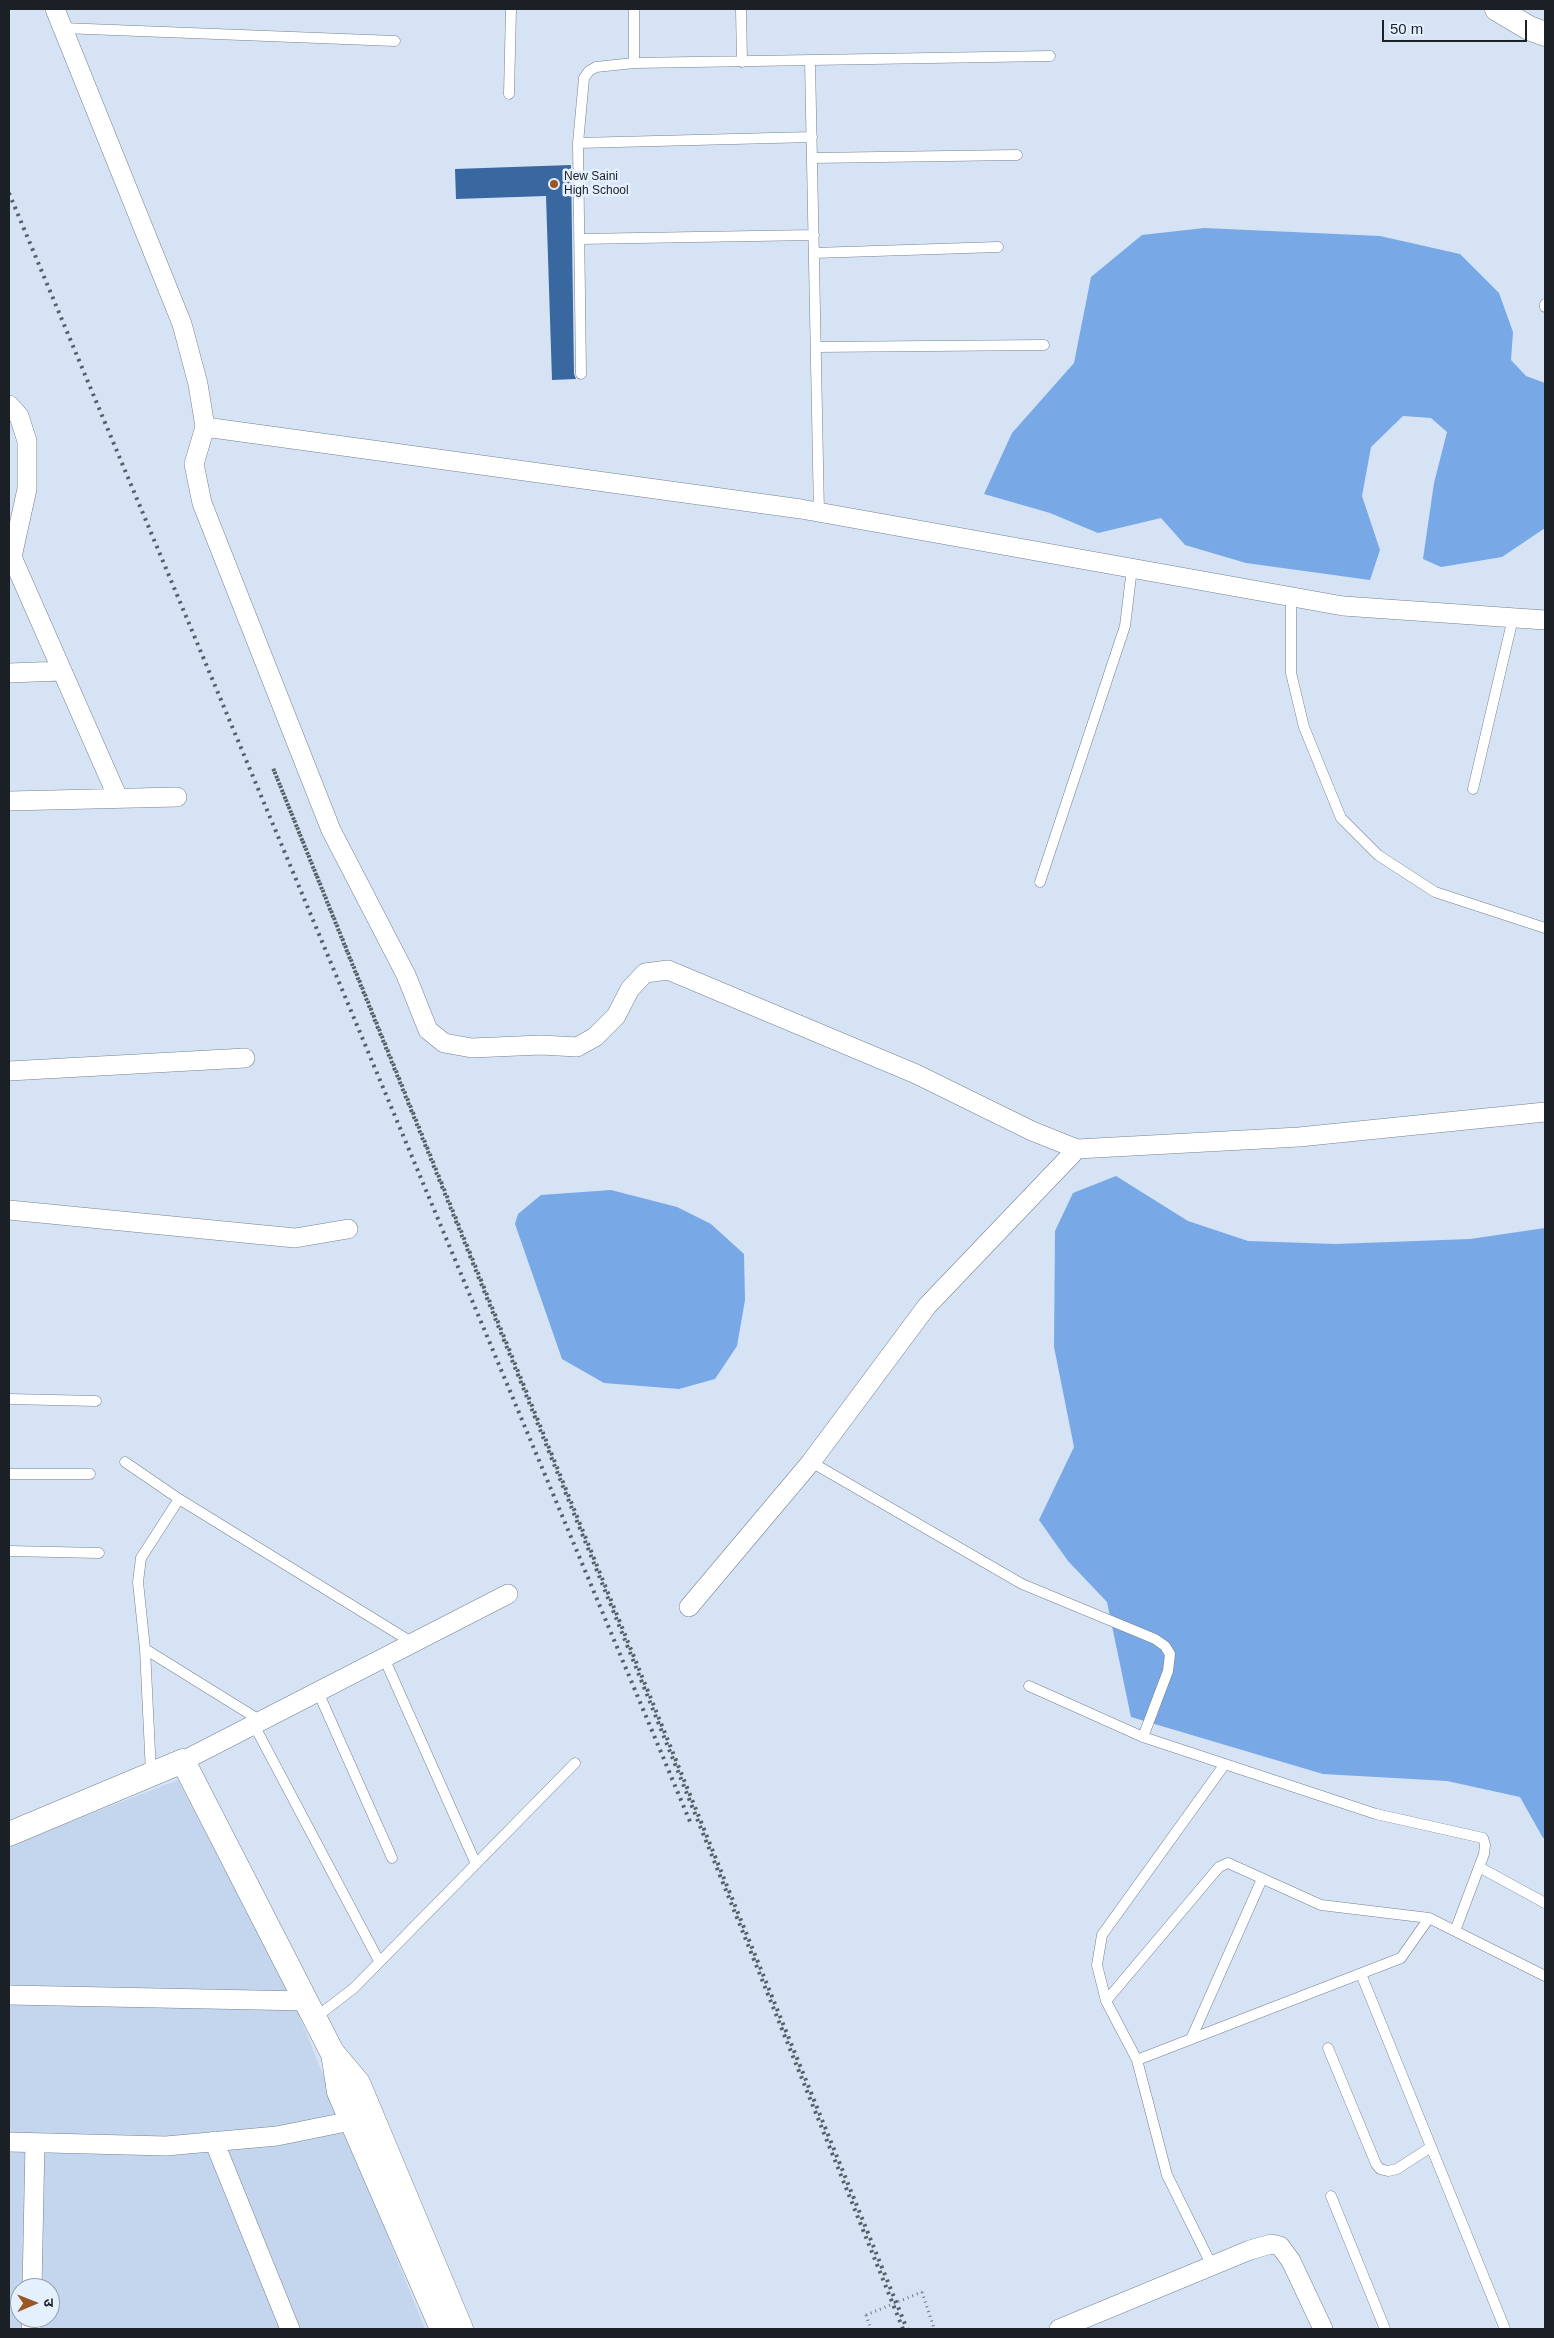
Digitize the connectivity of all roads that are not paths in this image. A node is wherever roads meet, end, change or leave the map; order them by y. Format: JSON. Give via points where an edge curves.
{"nodes":[{"id":1,"x":54,"y":9,"type":"edge"},
{"id":2,"x":511,"y":9,"type":"edge"},
{"id":3,"x":634,"y":9,"type":"edge"},
{"id":4,"x":741,"y":9,"type":"edge"},
{"id":5,"x":1503,"y":10,"type":"edge"},
{"id":6,"x":62,"y":28,"type":"junction"},
{"id":7,"x":1545,"y":34,"type":"edge"},
{"id":8,"x":395,"y":41,"type":"dead end"},
{"id":9,"x":1050,"y":56,"type":"dead end"},
{"id":10,"x":810,"y":61,"type":"junction"},
{"id":11,"x":742,"y":62,"type":"junction"},
{"id":12,"x":634,"y":64,"type":"junction"},
{"id":13,"x":509,"y":94,"type":"dead end"},
{"id":14,"x":812,"y":137,"type":"junction"},
{"id":15,"x":578,"y":143,"type":"junction"},
{"id":16,"x":1016,"y":155,"type":"dead end"},
{"id":17,"x":812,"y":158,"type":"junction"},
{"id":18,"x":814,"y":235,"type":"junction"},
{"id":19,"x":579,"y":239,"type":"junction"},
{"id":20,"x":998,"y":247,"type":"dead end"},
{"id":21,"x":814,"y":253,"type":"junction"},
{"id":22,"x":1044,"y":345,"type":"dead end"},
{"id":23,"x":816,"y":347,"type":"junction"},
{"id":24,"x":581,"y":374,"type":"dead end"},
{"id":25,"x":9,"y":405,"type":"edge"},
{"id":26,"x":205,"y":427,"type":"junction"},
{"id":27,"x":819,"y":513,"type":"junction"},
{"id":28,"x":10,"y":557,"type":"edge"},
{"id":29,"x":1132,"y":568,"type":"junction"},
{"id":30,"x":1291,"y":596,"type":"junction"},
{"id":31,"x":1513,"y":618,"type":"junction"},
{"id":32,"x":1545,"y":620,"type":"edge"},
{"id":33,"x":62,"y":672,"type":"junction"},
{"id":34,"x":9,"y":673,"type":"edge"},
{"id":35,"x":1473,"y":789,"type":"dead end"},
{"id":36,"x":176,"y":797,"type":"dead end"},
{"id":37,"x":118,"y":798,"type":"junction"},
{"id":38,"x":9,"y":801,"type":"edge"},
{"id":39,"x":1040,"y":882,"type":"dead end"},
{"id":40,"x":1545,"y":928,"type":"edge"},
{"id":41,"x":244,"y":1058,"type":"dead end"},
{"id":42,"x":9,"y":1071,"type":"edge"},
{"id":43,"x":1545,"y":1112,"type":"edge"},
{"id":44,"x":1077,"y":1149,"type":"junction"},
{"id":45,"x":9,"y":1212,"type":"edge"},
{"id":46,"x":348,"y":1229,"type":"dead end"},
{"id":47,"x":9,"y":1399,"type":"edge"},
{"id":48,"x":96,"y":1401,"type":"dead end"},
{"id":49,"x":125,"y":1462,"type":"dead end"},
{"id":50,"x":811,"y":1462,"type":"junction"},
{"id":51,"x":9,"y":1474,"type":"edge"},
{"id":52,"x":90,"y":1474,"type":"dead end"},
{"id":53,"x":179,"y":1499,"type":"junction"},
{"id":54,"x":9,"y":1551,"type":"edge"},
{"id":55,"x":100,"y":1553,"type":"dead end"},
{"id":56,"x":508,"y":1594,"type":"dead end"},
{"id":57,"x":689,"y":1607,"type":"dead end"},
{"id":58,"x":413,"y":1643,"type":"junction"},
{"id":59,"x":145,"y":1649,"type":"junction"},
{"id":60,"x":384,"y":1658,"type":"junction"},
{"id":61,"x":1028,"y":1686,"type":"dead end"},
{"id":62,"x":318,"y":1692,"type":"junction"},
{"id":63,"x":257,"y":1723,"type":"junction"},
{"id":64,"x":1143,"y":1737,"type":"junction"},
{"id":65,"x":183,"y":1761,"type":"junction"},
{"id":66,"x":575,"y":1763,"type":"dead end"},
{"id":67,"x":1225,"y":1764,"type":"junction"},
{"id":68,"x":151,"y":1774,"type":"junction"},
{"id":69,"x":9,"y":1834,"type":"edge"},
{"id":70,"x":392,"y":1858,"type":"dead end"},
{"id":71,"x":476,"y":1864,"type":"junction"},
{"id":72,"x":1479,"y":1867,"type":"junction"},
{"id":73,"x":1262,"y":1879,"type":"junction"},
{"id":74,"x":1545,"y":1903,"type":"edge"},
{"id":75,"x":1429,"y":1918,"type":"junction"},
{"id":76,"x":1455,"y":1931,"type":"junction"},
{"id":77,"x":379,"y":1961,"type":"junction"},
{"id":78,"x":1361,"y":1974,"type":"junction"},
{"id":79,"x":1545,"y":1976,"type":"edge"},
{"id":80,"x":9,"y":1994,"type":"edge"},
{"id":81,"x":1106,"y":2001,"type":"junction"},
{"id":82,"x":311,"y":2010,"type":"junction"},
{"id":83,"x":1191,"y":2039,"type":"junction"},
{"id":84,"x":1328,"y":2048,"type":"dead end"},
{"id":85,"x":1137,"y":2060,"type":"junction"},
{"id":86,"x":361,"y":2117,"type":"junction"},
{"id":87,"x":214,"y":2141,"type":"junction"},
{"id":88,"x":9,"y":2142,"type":"edge"},
{"id":89,"x":35,"y":2143,"type":"junction"},
{"id":90,"x":1431,"y":2147,"type":"junction"},
{"id":91,"x":1331,"y":2196,"type":"dead end"},
{"id":92,"x":1212,"y":2266,"type":"junction"},
{"id":93,"x":32,"y":2278,"type":"edge"},
{"id":94,"x":290,"y":2329,"type":"edge"},
{"id":95,"x":442,"y":2329,"type":"edge"},
{"id":96,"x":462,"y":2329,"type":"edge"},
{"id":97,"x":1059,"y":2329,"type":"edge"},
{"id":98,"x":1323,"y":2329,"type":"edge"},
{"id":99,"x":1385,"y":2329,"type":"edge"},
{"id":100,"x":1505,"y":2329,"type":"edge"}],
"edges":[{"from":1,"to":6,"type":"street"},
{"from":2,"to":13,"type":"lane"},
{"from":3,"to":12,"type":"lane"},
{"from":4,"to":11,"type":"lane"},
{"from":5,"to":7,"type":"street","via":[[1529,28]]},
{"from":6,"to":8,"type":"lane"},
{"from":6,"to":26,"type":"street","via":[[182,324],[198,384]]},
{"from":9,"to":10,"type":"lane"},
{"from":10,"to":11,"type":"lane"},
{"from":10,"to":14,"type":"lane"},
{"from":11,"to":12,"type":"lane"},
{"from":12,"to":15,"type":"lane","via":[[588,71],[584,78]]},
{"from":14,"to":15,"type":"lane"},
{"from":14,"to":17,"type":"lane"},
{"from":15,"to":19,"type":"lane"},
{"from":16,"to":17,"type":"lane"},
{"from":17,"to":18,"type":"lane"},
{"from":18,"to":19,"type":"lane"},
{"from":18,"to":21,"type":"lane"},
{"from":19,"to":24,"type":"lane"},
{"from":20,"to":21,"type":"lane"},
{"from":21,"to":23,"type":"lane"},
{"from":22,"to":23,"type":"lane"},
{"from":23,"to":27,"type":"lane"},
{"from":25,"to":28,"type":"street","via":[[19,416],[27,441],[27,489]]},
{"from":26,"to":27,"type":"street"},
{"from":26,"to":44,"type":"street","via":[[194,464],[202,503],[331,830],[406,975],[428,1030],[444,1043],[472,1048],[577,1047],[595,1037],[616,1016],[630,989],[645,973],[668,970],[916,1074],[1032,1131]]},
{"from":27,"to":29,"type":"street"},
{"from":28,"to":33,"type":"street"},
{"from":29,"to":30,"type":"street"},
{"from":29,"to":39,"type":"lane","via":[[1125,626]]},
{"from":30,"to":31,"type":"street","via":[[1343,606]]},
{"from":30,"to":40,"type":"lane","via":[[1291,673],[1304,728],[1341,818],[1378,855],[1435,892]]},
{"from":31,"to":32,"type":"street"},
{"from":31,"to":35,"type":"lane"},
{"from":33,"to":34,"type":"street"},
{"from":33,"to":37,"type":"street"},
{"from":36,"to":37,"type":"street"},
{"from":37,"to":38,"type":"street"},
{"from":41,"to":42,"type":"street"},
{"from":43,"to":44,"type":"street","via":[[1299,1137]]},
{"from":44,"to":50,"type":"street","via":[[927,1306]]},
{"from":45,"to":46,"type":"street","via":[[295,1238]]},
{"from":47,"to":48,"type":"lane"},
{"from":49,"to":53,"type":"lane"},
{"from":50,"to":57,"type":"street"},
{"from":50,"to":64,"type":"lane","via":[[1022,1584],[1165,1646],[1170,1654],[1168,1671]]},
{"from":51,"to":52,"type":"lane"},
{"from":53,"to":58,"type":"lane"},
{"from":53,"to":59,"type":"lane","via":[[140,1558],[138,1582]]},
{"from":54,"to":55,"type":"lane"},
{"from":56,"to":58,"type":"street"},
{"from":58,"to":60,"type":"street"},
{"from":59,"to":63,"type":"lane"},
{"from":59,"to":68,"type":"lane"},
{"from":60,"to":62,"type":"street"},
{"from":60,"to":71,"type":"lane"},
{"from":61,"to":64,"type":"lane"},
{"from":62,"to":63,"type":"street"},
{"from":62,"to":70,"type":"lane"},
{"from":63,"to":65,"type":"street"},
{"from":63,"to":77,"type":"lane"},
{"from":64,"to":67,"type":"lane"},
{"from":65,"to":68,"type":"street"},
{"from":65,"to":82,"type":"street"},
{"from":66,"to":71,"type":"lane"},
{"from":67,"to":72,"type":"lane","via":[[1376,1814],[1483,1838],[1484,1854]]},
{"from":67,"to":81,"type":"lane","via":[[1102,1935],[1098,1965]]},
{"from":68,"to":69,"type":"street"},
{"from":71,"to":77,"type":"lane"},
{"from":72,"to":74,"type":"lane"},
{"from":72,"to":76,"type":"lane"},
{"from":73,"to":75,"type":"lane","via":[[1321,1905]]},
{"from":73,"to":81,"type":"lane","via":[[1228,1863],[1223,1864]]},
{"from":73,"to":83,"type":"lane"},
{"from":75,"to":76,"type":"lane"},
{"from":75,"to":78,"type":"lane","via":[[1401,1958]]},
{"from":76,"to":79,"type":"lane"},
{"from":77,"to":82,"type":"lane","via":[[354,1988]]},
{"from":78,"to":83,"type":"lane"},
{"from":78,"to":90,"type":"lane"},
{"from":80,"to":82,"type":"street"},
{"from":81,"to":85,"type":"lane"},
{"from":82,"to":86,"type":"street","via":[[332,2052],[358,2083]]},
{"from":83,"to":85,"type":"lane"},
{"from":84,"to":90,"type":"lane","via":[[1380,2169],[1397,2168]]},
{"from":85,"to":92,"type":"lane","via":[[1167,2175]]},
{"from":86,"to":87,"type":"street","via":[[277,2136]]},
{"from":86,"to":95,"type":"street"},
{"from":86,"to":96,"type":"street"},
{"from":87,"to":89,"type":"street","via":[[166,2146]]},
{"from":87,"to":94,"type":"street"},
{"from":88,"to":89,"type":"street"},
{"from":89,"to":93,"type":"street"},
{"from":90,"to":100,"type":"lane"},
{"from":91,"to":99,"type":"lane"},
{"from":92,"to":97,"type":"street"},
{"from":92,"to":98,"type":"street","via":[[1271,2244],[1280,2246],[1291,2261]]}]}
